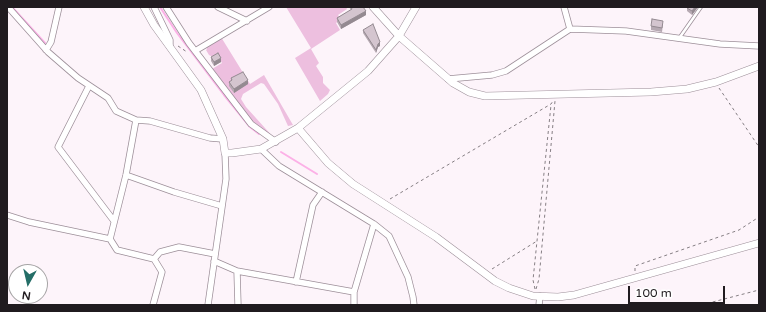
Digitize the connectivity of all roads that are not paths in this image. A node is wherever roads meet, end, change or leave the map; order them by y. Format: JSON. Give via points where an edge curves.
{"nodes":[{"id":1,"x":8,"y":7,"type":"edge"},
{"id":2,"x":59,"y":7,"type":"edge"},
{"id":3,"x":144,"y":7,"type":"edge"},
{"id":4,"x":154,"y":7,"type":"edge"},
{"id":5,"x":166,"y":7,"type":"edge"},
{"id":6,"x":218,"y":7,"type":"edge"},
{"id":7,"x":269,"y":7,"type":"edge"},
{"id":8,"x":373,"y":7,"type":"edge"},
{"id":9,"x":416,"y":7,"type":"edge"},
{"id":10,"x":564,"y":7,"type":"edge"},
{"id":11,"x":701,"y":7,"type":"edge"},
{"id":12,"x":247,"y":21,"type":"junction"},
{"id":13,"x":570,"y":29,"type":"junction"},
{"id":14,"x":399,"y":36,"type":"junction"},
{"id":15,"x":679,"y":38,"type":"junction"},
{"id":16,"x":170,"y":46,"type":"junction"},
{"id":17,"x":759,"y":46,"type":"edge"},
{"id":18,"x":46,"y":50,"type":"junction"},
{"id":19,"x":195,"y":51,"type":"junction"},
{"id":20,"x":759,"y":66,"type":"edge"},
{"id":21,"x":448,"y":79,"type":"junction"},
{"id":22,"x":89,"y":86,"type":"junction"},
{"id":23,"x":136,"y":120,"type":"junction"},
{"id":24,"x":298,"y":128,"type":"junction"},
{"id":25,"x":223,"y":140,"type":"junction"},
{"id":26,"x":276,"y":142,"type":"junction"},
{"id":27,"x":261,"y":149,"type":"junction"},
{"id":28,"x":225,"y":153,"type":"junction"},
{"id":29,"x":126,"y":175,"type":"junction"},
{"id":30,"x":322,"y":192,"type":"junction"},
{"id":31,"x":222,"y":206,"type":"junction"},
{"id":32,"x":7,"y":215,"type":"edge"},
{"id":33,"x":114,"y":221,"type":"junction"},
{"id":34,"x":374,"y":224,"type":"junction"},
{"id":35,"x":110,"y":239,"type":"junction"},
{"id":36,"x":759,"y":243,"type":"edge"},
{"id":37,"x":214,"y":257,"type":"junction"},
{"id":38,"x":154,"y":259,"type":"junction"},
{"id":39,"x":237,"y":271,"type":"junction"},
{"id":40,"x":296,"y":282,"type":"junction"},
{"id":41,"x":354,"y":292,"type":"junction"},
{"id":42,"x":540,"y":296,"type":"junction"},
{"id":43,"x":153,"y":305,"type":"edge"},
{"id":44,"x":208,"y":305,"type":"edge"},
{"id":45,"x":238,"y":305,"type":"edge"},
{"id":46,"x":354,"y":305,"type":"edge"},
{"id":47,"x":414,"y":305,"type":"edge"},
{"id":48,"x":539,"y":305,"type":"edge"}],
"edges":[{"from":1,"to":18,"type":"street"},
{"from":2,"to":18,"type":"street","via":[[52,42]]},
{"from":3,"to":16,"type":"street"},
{"from":4,"to":16,"type":"street","via":[[170,40]]},
{"from":5,"to":19,"type":"street"},
{"from":6,"to":12,"type":"street"},
{"from":7,"to":12,"type":"street"},
{"from":8,"to":14,"type":"street"},
{"from":9,"to":14,"type":"street"},
{"from":10,"to":13,"type":"street"},
{"from":11,"to":15,"type":"lane"},
{"from":12,"to":19,"type":"street"},
{"from":13,"to":15,"type":"street","via":[[626,31]]},
{"from":13,"to":21,"type":"street","via":[[506,71],[492,75]]},
{"from":14,"to":21,"type":"street"},
{"from":14,"to":24,"type":"street","via":[[368,71]]},
{"from":15,"to":17,"type":"street"},
{"from":16,"to":25,"type":"street","via":[[201,90]]},
{"from":18,"to":22,"type":"street"},
{"from":19,"to":26,"type":"street","via":[[251,124]]},
{"from":20,"to":21,"type":"street","via":[[716,82],[687,89],[651,92],[485,96],[469,92]]},
{"from":22,"to":23,"type":"street","via":[[108,98],[116,111]]},
{"from":22,"to":33,"type":"street","via":[[58,147]]},
{"from":23,"to":25,"type":"street","via":[[150,121]]},
{"from":23,"to":29,"type":"street"},
{"from":24,"to":26,"type":"street"},
{"from":24,"to":42,"type":"street","via":[[332,167],[382,203],[436,237],[485,274],[509,288]]},
{"from":25,"to":28,"type":"street"},
{"from":26,"to":27,"type":"street"},
{"from":27,"to":28,"type":"street"},
{"from":27,"to":30,"type":"street","via":[[279,166]]},
{"from":28,"to":31,"type":"street","via":[[226,179]]},
{"from":29,"to":31,"type":"street"},
{"from":29,"to":33,"type":"street"},
{"from":30,"to":34,"type":"street"},
{"from":30,"to":40,"type":"street","via":[[313,205]]},
{"from":31,"to":37,"type":"street"},
{"from":32,"to":35,"type":"street"},
{"from":33,"to":35,"type":"street"},
{"from":34,"to":41,"type":"street"},
{"from":34,"to":47,"type":"street","via":[[389,236],[394,244],[408,277]]},
{"from":35,"to":38,"type":"street","via":[[117,250]]},
{"from":36,"to":42,"type":"street","via":[[574,294],[558,297]]},
{"from":37,"to":38,"type":"street","via":[[179,247],[160,252]]},
{"from":37,"to":39,"type":"street"},
{"from":37,"to":44,"type":"street"},
{"from":38,"to":43,"type":"street","via":[[162,272]]},
{"from":39,"to":40,"type":"street"},
{"from":39,"to":45,"type":"street"},
{"from":40,"to":41,"type":"street"},
{"from":41,"to":46,"type":"street"},
{"from":42,"to":48,"type":"street"}]}
